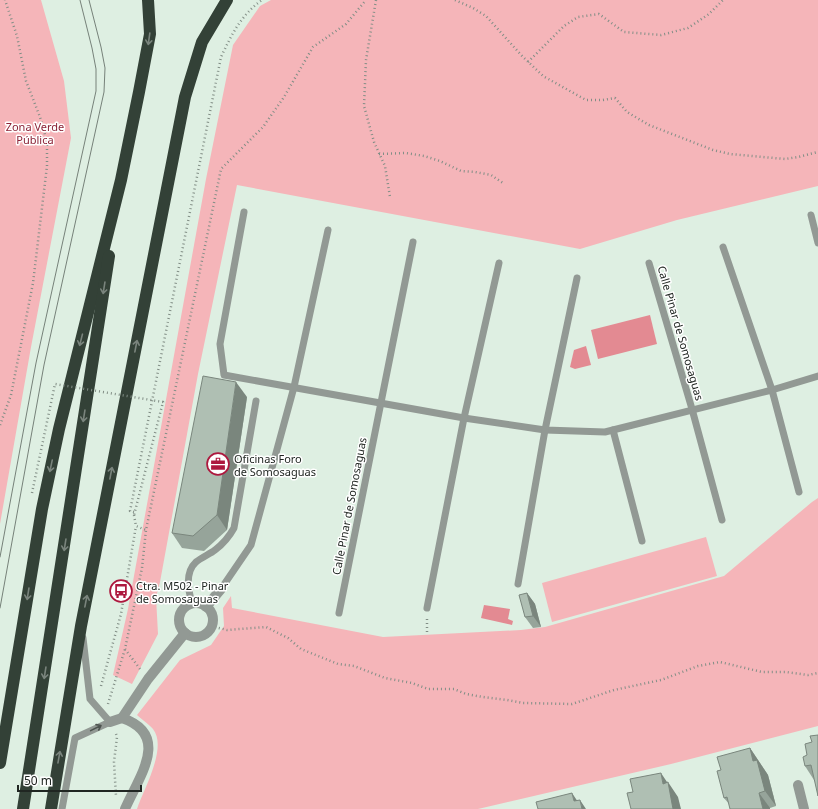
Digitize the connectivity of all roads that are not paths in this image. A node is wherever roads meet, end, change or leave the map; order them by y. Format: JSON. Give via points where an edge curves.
{"nodes":[{"id":1,"x":148,"y":0,"type":"edge"},
{"id":2,"x":227,"y":0,"type":"edge"},
{"id":3,"x":121,"y":180,"type":"junction"},
{"id":4,"x":244,"y":212,"type":"dead end"},
{"id":5,"x":810,"y":215,"type":"dead end"},
{"id":6,"x":328,"y":230,"type":"dead end"},
{"id":7,"x":413,"y":242,"type":"dead end"},
{"id":8,"x":818,"y":243,"type":"edge"},
{"id":9,"x":723,"y":247,"type":"dead end"},
{"id":10,"x":499,"y":263,"type":"dead end"},
{"id":11,"x":649,"y":263,"type":"dead end"},
{"id":12,"x":577,"y":278,"type":"dead end"},
{"id":13,"x":818,"y":376,"type":"edge"},
{"id":14,"x":294,"y":387,"type":"junction"},
{"id":15,"x":772,"y":390,"type":"junction"},
{"id":16,"x":256,"y":401,"type":"dead end"},
{"id":17,"x":382,"y":403,"type":"junction"},
{"id":18,"x":692,"y":409,"type":"junction"},
{"id":19,"x":464,"y":418,"type":"junction"},
{"id":20,"x":545,"y":430,"type":"junction"},
{"id":21,"x":613,"y":430,"type":"junction"},
{"id":22,"x":799,"y":492,"type":"dead end"},
{"id":23,"x":722,"y":520,"type":"dead end"},
{"id":24,"x":642,"y":542,"type":"dead end"},
{"id":25,"x":518,"y":584,"type":"dead end"},
{"id":26,"x":221,"y":589,"type":"joint"},
{"id":27,"x":192,"y":603,"type":"junction"},
{"id":28,"x":206,"y":607,"type":"junction"},
{"id":29,"x":427,"y":608,"type":"dead end"},
{"id":30,"x":339,"y":613,"type":"dead end"},
{"id":31,"x":81,"y":626,"type":"junction"},
{"id":32,"x":185,"y":633,"type":"junction"},
{"id":33,"x":122,"y":718,"type":"junction"},
{"id":34,"x":110,"y":722,"type":"junction"},
{"id":35,"x":0,"y":763,"type":"edge"},
{"id":36,"x":798,"y":785,"type":"dead end"},
{"id":37,"x":23,"y":809,"type":"edge"},
{"id":38,"x":50,"y":809,"type":"edge"},
{"id":39,"x":62,"y":809,"type":"edge"},
{"id":40,"x":125,"y":809,"type":"edge"},
{"id":41,"x":804,"y":809,"type":"edge"}],
"edges":[{"from":1,"to":3,"type":"highway","one_way":true,"via":[[150,34]]},
{"from":31,"to":2,"type":"highway","one_way":true,"via":[[185,97],[202,42]]},
{"from":3,"to":35,"type":"highway","one_way":true,"via":[[59,429],[42,509]]},
{"from":3,"to":37,"type":"highway","one_way":true},
{"from":4,"to":14,"type":"lane","name":"Calle Pinar de Somosaguas","via":[[220,344],[224,375]]},
{"from":5,"to":8,"type":"lane"},
{"from":6,"to":14,"type":"lane"},
{"from":7,"to":17,"type":"lane","name":"Calle Pinar de Somosaguas"},
{"from":9,"to":15,"type":"lane"},
{"from":10,"to":19,"type":"lane"},
{"from":11,"to":18,"type":"lane","name":"Calle Pinar de Somosaguas"},
{"from":12,"to":20,"type":"lane"},
{"from":13,"to":15,"type":"lane","name":"Calle Pinar de Somosaguas"},
{"from":14,"to":17,"type":"lane","name":"Calle Pinar de Somosaguas"},
{"from":14,"to":26,"type":"lane","via":[[251,544]]},
{"from":15,"to":18,"type":"lane","name":"Calle Pinar de Somosaguas"},
{"from":15,"to":22,"type":"lane"},
{"from":16,"to":27,"type":"lane","via":[[234,528],[224,542],[197,561],[190,571],[189,593]]},
{"from":17,"to":19,"type":"lane","name":"Calle Pinar de Somosaguas"},
{"from":17,"to":30,"type":"lane","name":"Calle Pinar de Somosaguas"},
{"from":18,"to":21,"type":"lane","name":"Calle Pinar de Somosaguas"},
{"from":18,"to":23,"type":"lane","name":"Calle Pinar de Somosaguas"},
{"from":19,"to":20,"type":"lane","name":"Calle Pinar de Somosaguas"},
{"from":19,"to":29,"type":"lane"},
{"from":20,"to":21,"type":"lane","name":"Calle Pinar de Somosaguas"},
{"from":20,"to":25,"type":"lane"},
{"from":21,"to":24,"type":"lane"},
{"from":26,"to":28,"type":"street"},
{"from":27,"to":28,"type":"street"},
{"from":27,"to":32,"type":"street","via":[[183,609],[179,616],[180,627]]},
{"from":28,"to":32,"type":"street","via":[[212,615],[208,632],[200,636]]},
{"from":31,"to":34,"type":"lane","via":[[90,699]]},
{"from":38,"to":31,"type":"highway","one_way":true},
{"from":32,"to":33,"type":"street","via":[[148,679]]},
{"from":33,"to":34,"type":"street"},
{"from":33,"to":40,"type":"street","via":[[141,728],[149,743],[146,765]]},
{"from":39,"to":34,"type":"lane","one_way":true,"via":[[76,738]]},
{"from":36,"to":41,"type":"street"}]}
